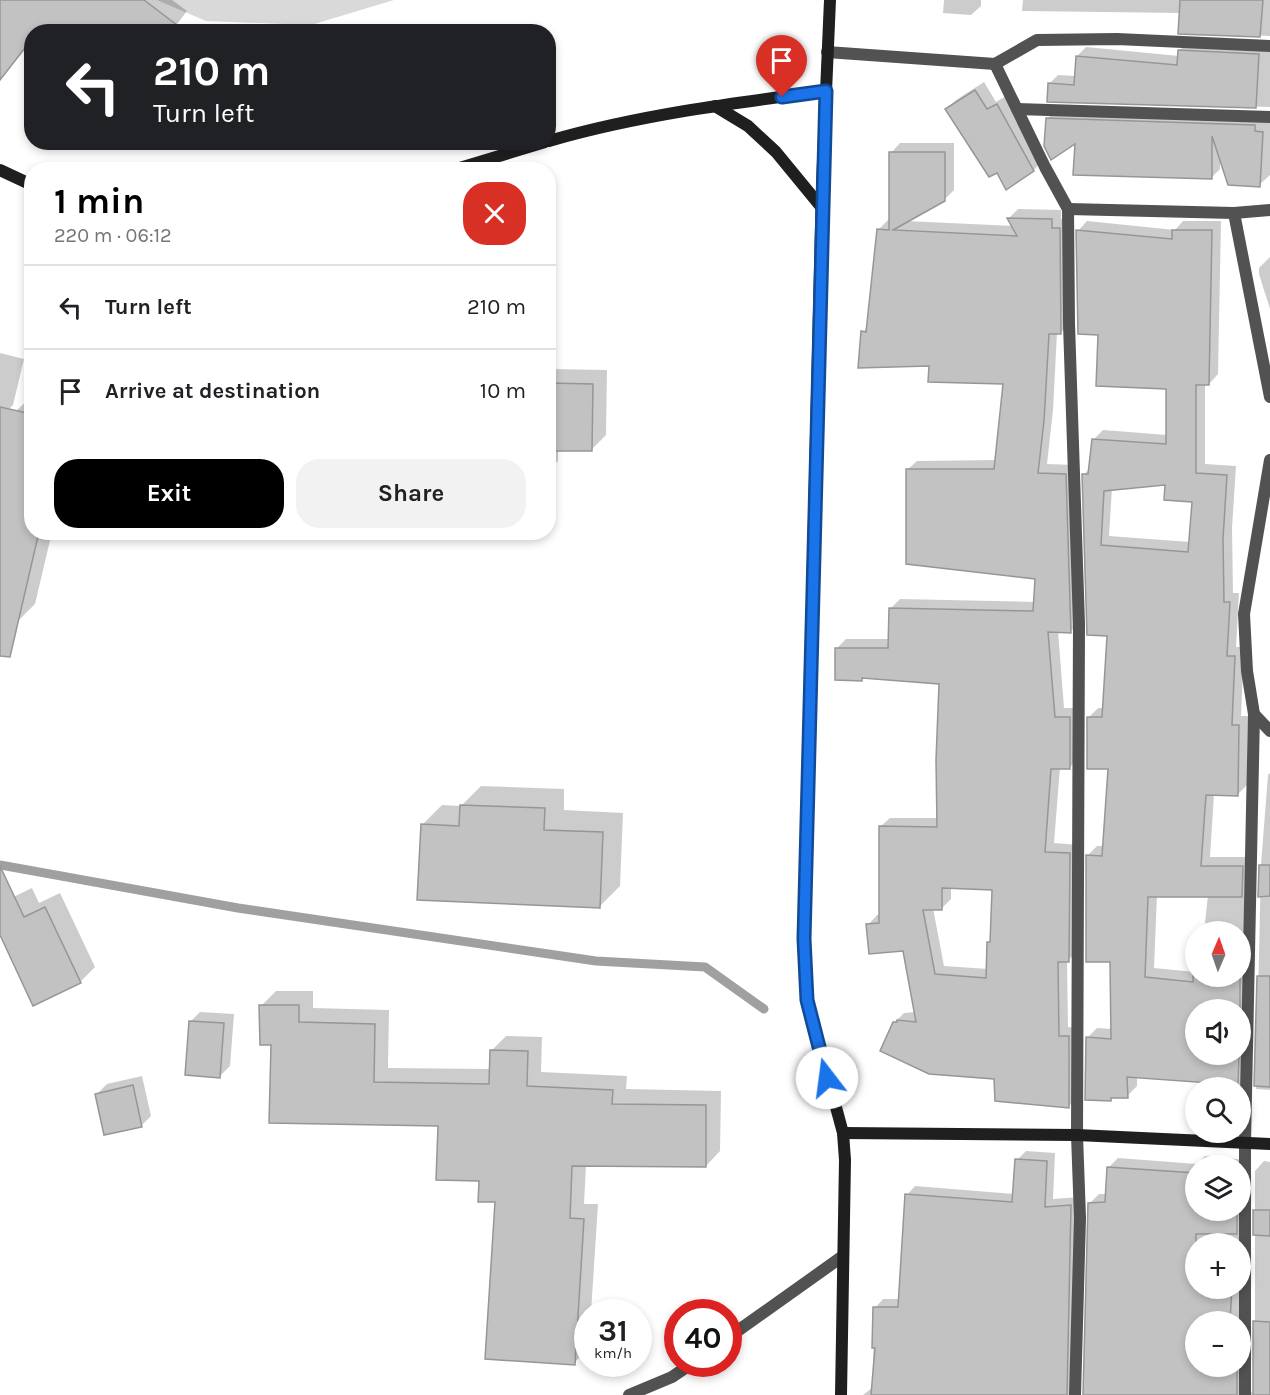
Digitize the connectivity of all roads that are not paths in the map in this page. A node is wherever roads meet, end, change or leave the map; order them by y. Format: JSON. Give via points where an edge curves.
{"nodes":[{"id":1,"x":830,"y":0,"type":"edge"},
{"id":2,"x":1270,"y":46,"type":"edge"},
{"id":3,"x":827,"y":52,"type":"junction"},
{"id":4,"x":995,"y":64,"type":"junction"},
{"id":5,"x":826,"y":91,"type":"junction"},
{"id":6,"x":715,"y":106,"type":"junction"},
{"id":7,"x":1017,"y":109,"type":"junction"},
{"id":8,"x":1270,"y":117,"type":"edge"},
{"id":9,"x":556,"y":139,"type":"edge"},
{"id":10,"x":520,"y":150,"type":"edge"},
{"id":11,"x":480,"y":162,"type":"edge"},
{"id":12,"x":0,"y":170,"type":"edge"},
{"id":13,"x":24,"y":181,"type":"edge"},
{"id":14,"x":822,"y":208,"type":"junction"},
{"id":15,"x":1068,"y":209,"type":"junction"},
{"id":16,"x":1270,"y":210,"type":"edge"},
{"id":17,"x":1234,"y":213,"type":"junction"},
{"id":18,"x":1270,"y":397,"type":"edge"},
{"id":19,"x":1270,"y":460,"type":"edge"},
{"id":20,"x":1254,"y":714,"type":"junction"},
{"id":21,"x":1270,"y":731,"type":"edge"},
{"id":22,"x":1246,"y":1077,"type":"edge"},
{"id":23,"x":843,"y":1133,"type":"junction"},
{"id":24,"x":1077,"y":1135,"type":"junction"},
{"id":25,"x":1185,"y":1138,"type":"edge"},
{"id":26,"x":1245,"y":1143,"type":"joint"},
{"id":27,"x":1270,"y":1144,"type":"edge"},
{"id":28,"x":843,"y":1256,"type":"junction"},
{"id":29,"x":742,"y":1327,"type":"edge"},
{"id":30,"x":672,"y":1377,"type":"edge"},
{"id":31,"x":629,"y":1395,"type":"edge"},
{"id":32,"x":840,"y":1395,"type":"edge"},
{"id":33,"x":1075,"y":1395,"type":"edge"},
{"id":34,"x":1245,"y":1395,"type":"edge"}],
"edges":[{"from":1,"to":3,"type":"street"},
{"from":2,"to":4,"type":"street","via":[[1117,39],[1037,40]]},
{"from":3,"to":4,"type":"street"},
{"from":3,"to":5,"type":"street"},
{"from":4,"to":7,"type":"street"},
{"from":5,"to":6,"type":"street"},
{"from":5,"to":14,"type":"street"},
{"from":6,"to":9,"type":"street"},
{"from":6,"to":14,"type":"street","via":[[748,126],[776,152]]},
{"from":7,"to":8,"type":"street"},
{"from":7,"to":15,"type":"street"},
{"from":10,"to":11,"type":"street"},
{"from":12,"to":13,"type":"street"},
{"from":14,"to":23,"type":"street","via":[[804,939],[807,1000]]},
{"from":15,"to":17,"type":"street"},
{"from":15,"to":24,"type":"street","via":[[1078,624]]},
{"from":16,"to":17,"type":"street"},
{"from":17,"to":18,"type":"street"},
{"from":19,"to":20,"type":"street","via":[[1244,614]]},
{"from":20,"to":21,"type":"street"},
{"from":20,"to":22,"type":"street"},
{"from":23,"to":24,"type":"street"},
{"from":23,"to":28,"type":"street"},
{"from":24,"to":25,"type":"street"},
{"from":24,"to":33,"type":"street","via":[[1080,1218]]},
{"from":26,"to":27,"type":"street"},
{"from":26,"to":34,"type":"street"},
{"from":28,"to":29,"type":"street"},
{"from":28,"to":32,"type":"street"},
{"from":30,"to":31,"type":"street"}]}
